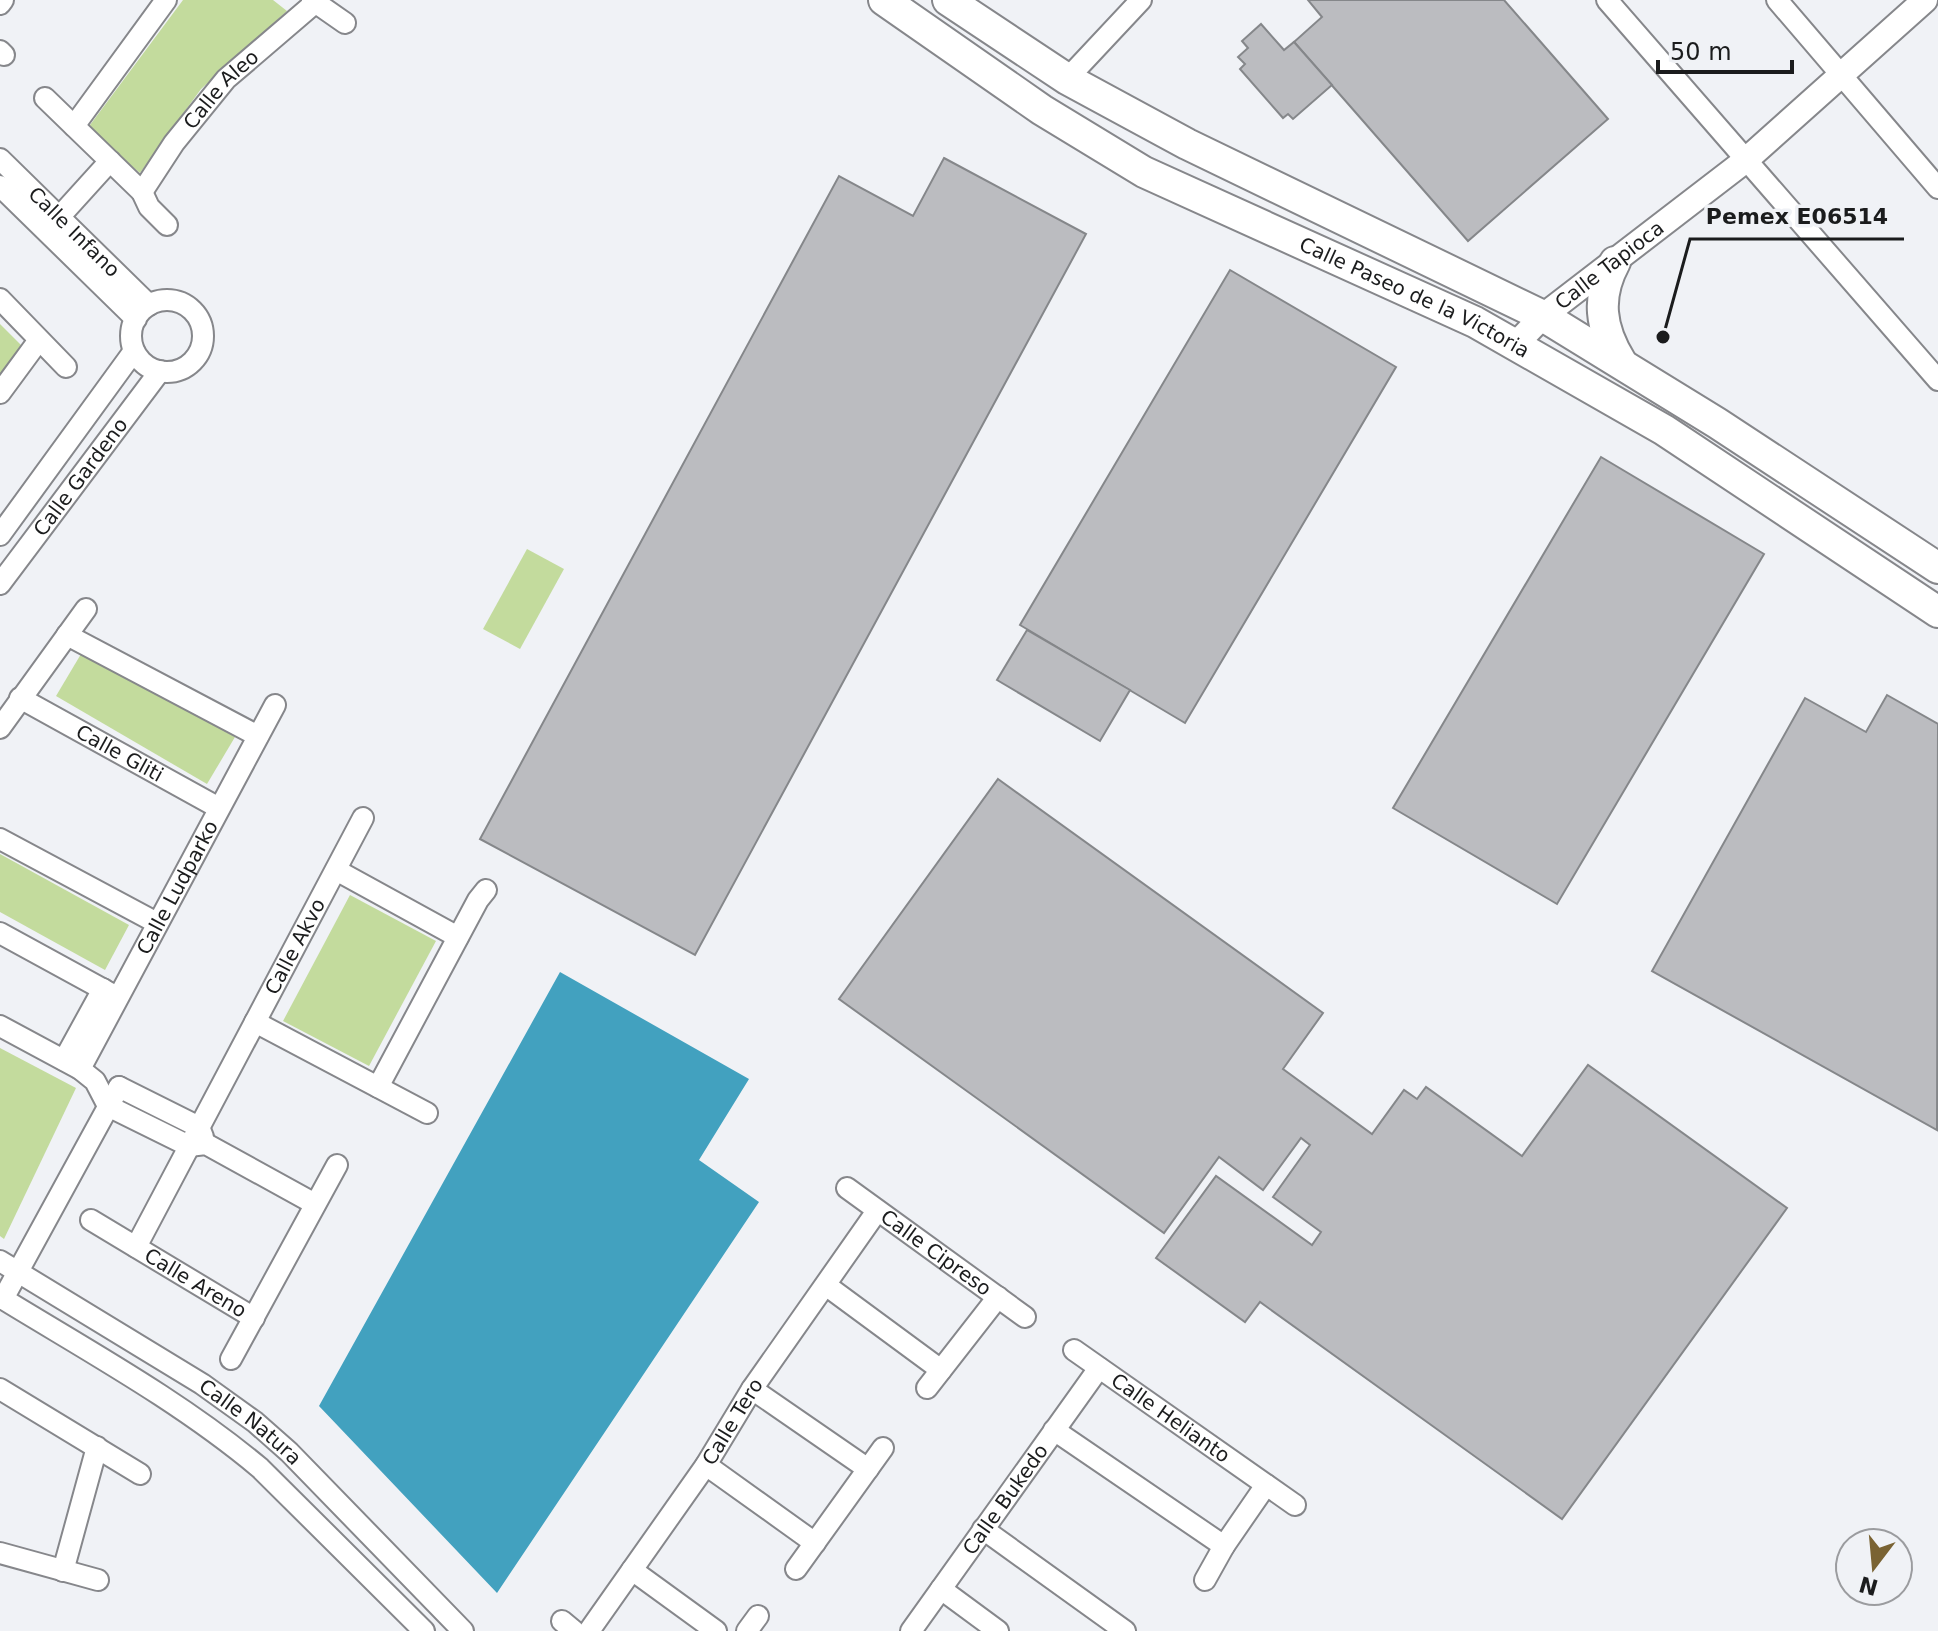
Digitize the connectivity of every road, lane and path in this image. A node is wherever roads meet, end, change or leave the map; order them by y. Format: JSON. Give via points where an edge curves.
{"nodes":[{"id":1,"x":166,"y":0,"type":"edge"},
{"id":2,"x":884,"y":0,"type":"edge"},
{"id":3,"x":948,"y":0,"type":"edge"},
{"id":4,"x":1141,"y":0,"type":"edge"},
{"id":5,"x":1607,"y":0,"type":"edge"},
{"id":6,"x":1777,"y":0,"type":"edge"},
{"id":7,"x":1925,"y":0,"type":"edge"},
{"id":8,"x":314,"y":1,"type":"edge"},
{"id":9,"x":345,"y":23,"type":"dead end"},
{"id":10,"x":1841,"y":75,"type":"junction"},
{"id":11,"x":1067,"y":79,"type":"junction"},
{"id":12,"x":45,"y":98,"type":"dead end"},
{"id":13,"x":74,"y":126,"type":"junction"},
{"id":14,"x":0,"y":159,"type":"edge"},
{"id":15,"x":1746,"y":160,"type":"junction"},
{"id":16,"x":110,"y":161,"type":"junction"},
{"id":17,"x":0,"y":186,"type":"edge"},
{"id":18,"x":1938,"y":188,"type":"edge"},
{"id":19,"x":142,"y":192,"type":"junction"},
{"id":20,"x":52,"y":225,"type":"junction"},
{"id":21,"x":167,"y":225,"type":"dead end"},
{"id":22,"x":1615,"y":262,"type":"junction"},
{"id":23,"x":0,"y":299,"type":"edge"},
{"id":24,"x":142,"y":312,"type":"junction"},
{"id":25,"x":1543,"y":316,"type":"junction"},
{"id":26,"x":39,"y":340,"type":"junction"},
{"id":27,"x":1515,"y":345,"type":"junction"},
{"id":28,"x":134,"y":351,"type":"junction"},
{"id":29,"x":1621,"y":362,"type":"junction"},
{"id":30,"x":66,"y":367,"type":"dead end"},
{"id":31,"x":160,"y":371,"type":"junction"},
{"id":32,"x":1938,"y":380,"type":"edge"},
{"id":33,"x":0,"y":393,"type":"edge"},
{"id":34,"x":1815,"y":531,"type":"junction"},
{"id":35,"x":0,"y":535,"type":"edge"},
{"id":36,"x":1938,"y":568,"type":"edge"},
{"id":37,"x":1938,"y":578,"type":"edge"},
{"id":38,"x":0,"y":584,"type":"edge"},
{"id":39,"x":86,"y":609,"type":"dead end"},
{"id":40,"x":1938,"y":612,"type":"edge"},
{"id":41,"x":67,"y":635,"type":"junction"},
{"id":42,"x":20,"y":698,"type":"junction"},
{"id":43,"x":275,"y":705,"type":"dead end"},
{"id":44,"x":0,"y":728,"type":"edge"},
{"id":45,"x":258,"y":736,"type":"junction"},
{"id":46,"x":219,"y":808,"type":"junction"},
{"id":47,"x":363,"y":818,"type":"dead end"},
{"id":48,"x":0,"y":839,"type":"edge"},
{"id":49,"x":336,"y":870,"type":"junction"},
{"id":50,"x":486,"y":890,"type":"dead end"},
{"id":51,"x":157,"y":923,"type":"junction"},
{"id":52,"x":0,"y":933,"type":"edge"},
{"id":53,"x":458,"y":937,"type":"junction"},
{"id":54,"x":110,"y":993,"type":"junction"},
{"id":55,"x":255,"y":1022,"type":"junction"},
{"id":56,"x":0,"y":1026,"type":"edge"},
{"id":57,"x":72,"y":1064,"type":"junction"},
{"id":58,"x":378,"y":1087,"type":"junction"},
{"id":59,"x":109,"y":1095,"type":"junction"},
{"id":60,"x":427,"y":1113,"type":"dead end"},
{"id":61,"x":198,"y":1139,"type":"junction"},
{"id":62,"x":337,"y":1165,"type":"dead end"},
{"id":63,"x":847,"y":1188,"type":"dead end"},
{"id":64,"x":315,"y":1204,"type":"junction"},
{"id":65,"x":877,"y":1211,"type":"junction"},
{"id":66,"x":91,"y":1220,"type":"dead end"},
{"id":67,"x":136,"y":1247,"type":"junction"},
{"id":68,"x":0,"y":1261,"type":"edge"},
{"id":69,"x":18,"y":1272,"type":"junction"},
{"id":70,"x":827,"y":1286,"type":"junction"},
{"id":71,"x":998,"y":1297,"type":"junction"},
{"id":72,"x":2,"y":1298,"type":"edge"},
{"id":73,"x":1025,"y":1317,"type":"dead end"},
{"id":74,"x":254,"y":1318,"type":"junction"},
{"id":75,"x":1074,"y":1350,"type":"dead end"},
{"id":76,"x":231,"y":1359,"type":"dead end"},
{"id":77,"x":1099,"y":1368,"type":"junction"},
{"id":78,"x":941,"y":1370,"type":"junction"},
{"id":79,"x":927,"y":1388,"type":"dead end"},
{"id":80,"x":0,"y":1389,"type":"edge"},
{"id":81,"x":752,"y":1389,"type":"junction"},
{"id":82,"x":1054,"y":1430,"type":"junction"},
{"id":83,"x":97,"y":1447,"type":"junction"},
{"id":84,"x":883,"y":1448,"type":"dead end"},
{"id":85,"x":706,"y":1465,"type":"junction"},
{"id":86,"x":868,"y":1469,"type":"junction"},
{"id":87,"x":140,"y":1474,"type":"dead end"},
{"id":88,"x":1266,"y":1485,"type":"junction"},
{"id":89,"x":1295,"y":1505,"type":"dead end"},
{"id":90,"x":983,"y":1529,"type":"junction"},
{"id":91,"x":815,"y":1543,"type":"junction"},
{"id":92,"x":1224,"y":1546,"type":"junction"},
{"id":93,"x":0,"y":1553,"type":"edge"},
{"id":94,"x":796,"y":1569,"type":"dead end"},
{"id":95,"x":632,"y":1570,"type":"junction"},
{"id":96,"x":63,"y":1571,"type":"junction"},
{"id":97,"x":98,"y":1580,"type":"dead end"},
{"id":98,"x":1205,"y":1580,"type":"dead end"},
{"id":99,"x":941,"y":1589,"type":"junction"},
{"id":100,"x":424,"y":1631,"type":"edge"},
{"id":101,"x":463,"y":1631,"type":"edge"},
{"id":102,"x":589,"y":1631,"type":"edge"},
{"id":103,"x":716,"y":1631,"type":"edge"},
{"id":104,"x":911,"y":1631,"type":"edge"},
{"id":105,"x":998,"y":1631,"type":"edge"},
{"id":106,"x":1125,"y":1631,"type":"edge"}],
"edges":[{"from":1,"to":13,"type":"street"},
{"from":2,"to":27,"type":"main road","name":"Calle Paseo de la Victoria","via":[[1042,110],[1144,172]]},
{"from":3,"to":11,"type":"main road","name":"Calle Paseo de la Victoria"},
{"from":4,"to":11,"type":"street"},
{"from":5,"to":15,"type":"street"},
{"from":6,"to":10,"type":"street"},
{"from":7,"to":10,"type":"street","name":"Calle Tapioca"},
{"from":8,"to":9,"type":"street","name":"Calle Aleo"},
{"from":8,"to":19,"type":"street","name":"Calle Aleo","via":[[226,79]]},
{"from":10,"to":15,"type":"street","name":"Calle Tapioca"},
{"from":10,"to":18,"type":"street"},
{"from":11,"to":25,"type":"main road","name":"Calle Paseo de la Victoria","via":[[1187,144]]},
{"from":12,"to":13,"type":"street"},
{"from":13,"to":16,"type":"street"},
{"from":14,"to":20,"type":"street","name":"Calle Infano"},
{"from":15,"to":22,"type":"street","name":"Calle Tapioca"},
{"from":15,"to":32,"type":"street"},
{"from":16,"to":19,"type":"street"},
{"from":16,"to":20,"type":"street"},
{"from":17,"to":20,"type":"street","name":"Calle Infano"},
{"from":19,"to":21,"type":"street"},
{"from":20,"to":24,"type":"street","name":"Calle Infano"},
{"from":22,"to":25,"type":"street","name":"Calle Tapioca"},
{"from":22,"to":29,"type":"main road","via":[[1605,281],[1604,321]]},
{"from":23,"to":26,"type":"street"},
{"from":24,"to":28,"type":"street","via":[[131,336]]},
{"from":24,"to":31,"type":"street","via":[[167,300],[185,305],[198,317],[203,335],[199,352],[186,366]]},
{"from":25,"to":27,"type":"street","name":"Calle Tapioca"},
{"from":25,"to":29,"type":"main road","name":"Calle Paseo de la Victoria"},
{"from":26,"to":30,"type":"street"},
{"from":26,"to":33,"type":"street"},
{"from":27,"to":34,"type":"main road","name":"Calle Paseo de la Victoria","via":[[1664,430]]},
{"from":28,"to":31,"type":"street"},
{"from":28,"to":35,"type":"street","name":"Calle Gardeno"},
{"from":29,"to":36,"type":"main road","name":"Calle Paseo de la Victoria"},
{"from":31,"to":38,"type":"street","name":"Calle Gardeno"},
{"from":34,"to":37,"type":"main road","via":[[1834,522],[1850,527]]},
{"from":34,"to":40,"type":"main road","name":"Calle Paseo de la Victoria"},
{"from":39,"to":41,"type":"street"},
{"from":41,"to":42,"type":"street"},
{"from":41,"to":45,"type":"street"},
{"from":42,"to":44,"type":"street"},
{"from":42,"to":46,"type":"street","name":"Calle Gliti"},
{"from":43,"to":45,"type":"street","name":"Calle Ludparko"},
{"from":45,"to":46,"type":"street","name":"Calle Ludparko"},
{"from":46,"to":51,"type":"street","name":"Calle Ludparko"},
{"from":47,"to":49,"type":"street","name":"Calle Akvo"},
{"from":48,"to":51,"type":"street"},
{"from":49,"to":53,"type":"street"},
{"from":49,"to":55,"type":"street","name":"Calle Akvo"},
{"from":50,"to":53,"type":"street"},
{"from":51,"to":54,"type":"street","name":"Calle Ludparko"},
{"from":52,"to":54,"type":"street"},
{"from":53,"to":58,"type":"street"},
{"from":54,"to":57,"type":"street","name":"Calle Ludparko"},
{"from":55,"to":58,"type":"street"},
{"from":55,"to":61,"type":"street","name":"Calle Akvo"},
{"from":56,"to":57,"type":"street"},
{"from":57,"to":59,"type":"street"},
{"from":58,"to":60,"type":"street"},
{"from":59,"to":61,"type":"street"},
{"from":59,"to":69,"type":"street"},
{"from":61,"to":64,"type":"street"},
{"from":61,"to":67,"type":"street","name":"Calle Areno"},
{"from":62,"to":64,"type":"street","name":"Calle Areno"},
{"from":63,"to":65,"type":"street","name":"Calle Cipreso"},
{"from":64,"to":74,"type":"street","name":"Calle Areno"},
{"from":65,"to":70,"type":"street","name":"Calle Tero"},
{"from":65,"to":71,"type":"street","name":"Calle Cipreso"},
{"from":66,"to":67,"type":"street","name":"Calle Areno"},
{"from":67,"to":74,"type":"street","name":"Calle Areno"},
{"from":68,"to":69,"type":"street","name":"Calle Natura"},
{"from":69,"to":72,"type":"street"},
{"from":69,"to":101,"type":"street","name":"Calle Natura","via":[[255,1422]]},
{"from":70,"to":78,"type":"street"},
{"from":70,"to":81,"type":"street","name":"Calle Tero"},
{"from":71,"to":73,"type":"street","name":"Calle Cipreso"},
{"from":71,"to":78,"type":"street"},
{"from":72,"to":100,"type":"street","name":"Calle Natura","via":[[172,1402],[236,1448]]},
{"from":74,"to":76,"type":"street","name":"Calle Areno"},
{"from":75,"to":77,"type":"street","name":"Calle Helianto"},
{"from":77,"to":82,"type":"street","name":"Calle Bukedo"},
{"from":77,"to":88,"type":"street","name":"Calle Helianto"},
{"from":78,"to":79,"type":"street"},
{"from":80,"to":83,"type":"street"},
{"from":81,"to":85,"type":"street","name":"Calle Tero"},
{"from":81,"to":86,"type":"street"},
{"from":82,"to":90,"type":"street","name":"Calle Bukedo"},
{"from":82,"to":92,"type":"street"},
{"from":83,"to":87,"type":"street"},
{"from":83,"to":96,"type":"street"},
{"from":84,"to":86,"type":"street"},
{"from":85,"to":91,"type":"street"},
{"from":85,"to":95,"type":"street","name":"Calle Tero"},
{"from":86,"to":91,"type":"street"},
{"from":88,"to":89,"type":"street","name":"Calle Helianto"},
{"from":88,"to":92,"type":"street"},
{"from":90,"to":99,"type":"street","name":"Calle Bukedo"},
{"from":90,"to":106,"type":"street"},
{"from":91,"to":94,"type":"street"},
{"from":92,"to":98,"type":"street"},
{"from":93,"to":96,"type":"street"},
{"from":95,"to":102,"type":"street","name":"Calle Tero"},
{"from":95,"to":103,"type":"street"},
{"from":96,"to":97,"type":"street"},
{"from":99,"to":104,"type":"street","name":"Calle Bukedo"},
{"from":99,"to":105,"type":"street"}]}
